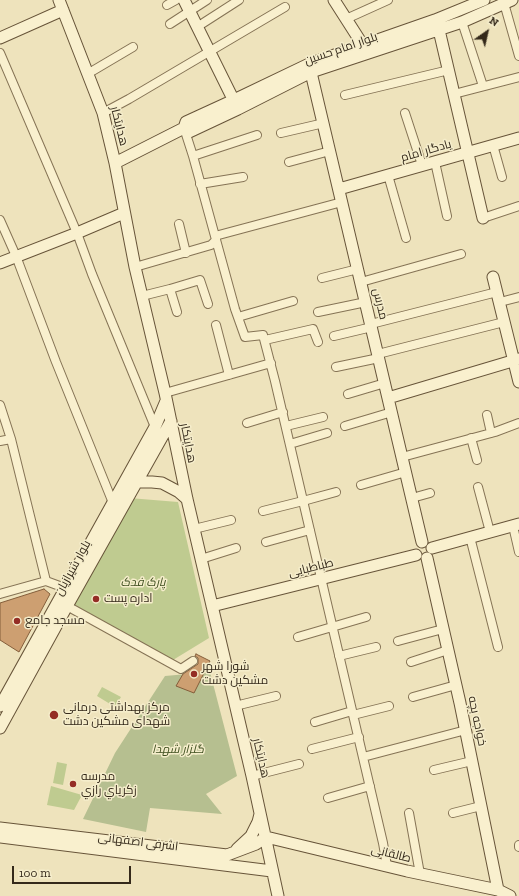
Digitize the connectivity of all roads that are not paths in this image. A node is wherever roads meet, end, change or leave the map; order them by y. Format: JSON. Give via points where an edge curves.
{"nodes":[{"id":1,"x":176,"y":0,"type":"edge"},
{"id":2,"x":184,"y":0,"type":"edge"},
{"id":3,"x":207,"y":0,"type":"edge"},
{"id":4,"x":239,"y":0,"type":"edge"},
{"id":5,"x":334,"y":0,"type":"edge"},
{"id":6,"x":388,"y":0,"type":"edge"},
{"id":7,"x":508,"y":2,"type":"edge"},
{"id":8,"x":479,"y":4,"type":"edge"},
{"id":9,"x":61,"y":5,"type":"edge"},
{"id":10,"x":167,"y":5,"type":"dead end"},
{"id":11,"x":285,"y":7,"type":"dead end"},
{"id":12,"x":189,"y":11,"type":"junction"},
{"id":13,"x":346,"y":19,"type":"junction"},
{"id":14,"x":462,"y":22,"type":"junction"},
{"id":15,"x":170,"y":24,"type":"dead end"},
{"id":16,"x":437,"y":25,"type":"junction"},
{"id":17,"x":197,"y":27,"type":"junction"},
{"id":18,"x":0,"y":38,"type":"edge"},
{"id":19,"x":133,"y":47,"type":"dead end"},
{"id":20,"x":364,"y":49,"type":"junction"},
{"id":21,"x":210,"y":52,"type":"junction"},
{"id":22,"x":0,"y":53,"type":"edge"},
{"id":23,"x":519,"y":56,"type":"edge"},
{"id":24,"x":310,"y":68,"type":"junction"},
{"id":25,"x":449,"y":70,"type":"junction"},
{"id":26,"x":89,"y":73,"type":"junction"},
{"id":27,"x":519,"y":77,"type":"edge"},
{"id":28,"x":483,"y":86,"type":"junction"},
{"id":29,"x":454,"y":94,"type":"junction"},
{"id":30,"x":345,"y":95,"type":"dead end"},
{"id":31,"x":236,"y":105,"type":"junction"},
{"id":32,"x":104,"y":113,"type":"junction"},
{"id":33,"x":404,"y":113,"type":"dead end"},
{"id":34,"x":324,"y":123,"type":"junction"},
{"id":35,"x":184,"y":128,"type":"junction"},
{"id":36,"x":281,"y":133,"type":"dead end"},
{"id":37,"x":257,"y":135,"type":"dead end"},
{"id":38,"x":519,"y":138,"type":"edge"},
{"id":39,"x":493,"y":145,"type":"junction"},
{"id":40,"x":330,"y":151,"type":"junction"},
{"id":41,"x":468,"y":152,"type":"junction"},
{"id":42,"x":193,"y":156,"type":"junction"},
{"id":43,"x":289,"y":162,"type":"dead end"},
{"id":44,"x":435,"y":162,"type":"junction"},
{"id":45,"x":115,"y":163,"type":"junction"},
{"id":46,"x":422,"y":165,"type":"junction"},
{"id":47,"x":388,"y":175,"type":"junction"},
{"id":48,"x":243,"y":177,"type":"dead end"},
{"id":49,"x":502,"y":177,"type":"dead end"},
{"id":50,"x":200,"y":184,"type":"junction"},
{"id":51,"x":339,"y":189,"type":"junction"},
{"id":52,"x":342,"y":202,"type":"junction"},
{"id":53,"x":519,"y":206,"type":"edge"},
{"id":54,"x":124,"y":213,"type":"junction"},
{"id":55,"x":447,"y":216,"type":"dead end"},
{"id":56,"x":483,"y":218,"type":"joint"},
{"id":57,"x":0,"y":220,"type":"edge"},
{"id":58,"x":179,"y":224,"type":"dead end"},
{"id":59,"x":77,"y":233,"type":"junction"},
{"id":60,"x":215,"y":238,"type":"junction"},
{"id":61,"x":406,"y":238,"type":"dead end"},
{"id":62,"x":186,"y":253,"type":"junction"},
{"id":63,"x":461,"y":254,"type":"dead end"},
{"id":64,"x":16,"y":256,"type":"junction"},
{"id":65,"x":0,"y":263,"type":"edge"},
{"id":66,"x":135,"y":267,"type":"junction"},
{"id":67,"x":358,"y":268,"type":"junction"},
{"id":68,"x":494,"y":277,"type":"dead end"},
{"id":69,"x":322,"y":278,"type":"dead end"},
{"id":70,"x":361,"y":282,"type":"junction"},
{"id":71,"x":170,"y":288,"type":"junction"},
{"id":72,"x":142,"y":296,"type":"junction"},
{"id":73,"x":498,"y":297,"type":"junction"},
{"id":74,"x":519,"y":297,"type":"edge"},
{"id":75,"x":293,"y":300,"type":"dead end"},
{"id":76,"x":366,"y":302,"type":"junction"},
{"id":77,"x":208,"y":304,"type":"dead end"},
{"id":78,"x":177,"y":312,"type":"dead end"},
{"id":79,"x":318,"y":312,"type":"dead end"},
{"id":80,"x":238,"y":317,"type":"junction"},
{"id":81,"x":504,"y":322,"type":"junction"},
{"id":82,"x":216,"y":325,"type":"dead end"},
{"id":83,"x":371,"y":326,"type":"junction"},
{"id":84,"x":334,"y":336,"type":"dead end"},
{"id":85,"x":264,"y":337,"type":"junction"},
{"id":86,"x":318,"y":342,"type":"dead end"},
{"id":87,"x":378,"y":356,"type":"junction"},
{"id":88,"x":516,"y":360,"type":"edge"},
{"id":89,"x":271,"y":363,"type":"junction"},
{"id":90,"x":336,"y":367,"type":"dead end"},
{"id":91,"x":229,"y":375,"type":"junction"},
{"id":92,"x":519,"y":382,"type":"edge"},
{"id":93,"x":385,"y":383,"type":"junction"},
{"id":94,"x":348,"y":394,"type":"dead end"},
{"id":95,"x":166,"y":397,"type":"junction"},
{"id":96,"x":388,"y":398,"type":"junction"},
{"id":97,"x":0,"y":405,"type":"edge"},
{"id":98,"x":283,"y":412,"type":"junction"},
{"id":99,"x":392,"y":412,"type":"junction"},
{"id":100,"x":487,"y":414,"type":"dead end"},
{"id":101,"x":323,"y":417,"type":"dead end"},
{"id":102,"x":171,"y":421,"type":"junction"},
{"id":103,"x":247,"y":423,"type":"dead end"},
{"id":104,"x":519,"y":424,"type":"edge"},
{"id":105,"x":286,"y":426,"type":"junction"},
{"id":106,"x":345,"y":426,"type":"dead end"},
{"id":107,"x":155,"y":427,"type":"junction"},
{"id":108,"x":165,"y":432,"type":"junction"},
{"id":109,"x":327,"y":433,"type":"dead end"},
{"id":110,"x":491,"y":433,"type":"junction"},
{"id":111,"x":471,"y":438,"type":"junction"},
{"id":112,"x":11,"y":439,"type":"junction"},
{"id":113,"x":0,"y":441,"type":"edge"},
{"id":114,"x":290,"y":444,"type":"junction"},
{"id":115,"x":402,"y":457,"type":"junction"},
{"id":116,"x":477,"y":460,"type":"dead end"},
{"id":117,"x":406,"y":472,"type":"junction"},
{"id":118,"x":136,"y":482,"type":"junction"},
{"id":119,"x":361,"y":485,"type":"dead end"},
{"id":120,"x":478,"y":487,"type":"dead end"},
{"id":121,"x":336,"y":492,"type":"dead end"},
{"id":122,"x":430,"y":493,"type":"dead end"},
{"id":123,"x":412,"y":498,"type":"junction"},
{"id":124,"x":187,"y":499,"type":"junction"},
{"id":125,"x":303,"y":501,"type":"junction"},
{"id":126,"x":113,"y":503,"type":"junction"},
{"id":127,"x":263,"y":511,"type":"dead end"},
{"id":128,"x":231,"y":520,"type":"dead end"},
{"id":129,"x":516,"y":525,"type":"edge"},
{"id":130,"x":194,"y":529,"type":"junction"},
{"id":131,"x":310,"y":530,"type":"junction"},
{"id":132,"x":490,"y":532,"type":"junction"},
{"id":133,"x":470,"y":537,"type":"junction"},
{"id":134,"x":266,"y":542,"type":"dead end"},
{"id":135,"x":422,"y":542,"type":"junction"},
{"id":136,"x":236,"y":548,"type":"dead end"},
{"id":137,"x":432,"y":548,"type":"junction"},
{"id":138,"x":519,"y":552,"type":"edge"},
{"id":139,"x":416,"y":555,"type":"junction"},
{"id":140,"x":427,"y":558,"type":"junction"},
{"id":141,"x":201,"y":559,"type":"junction"},
{"id":142,"x":321,"y":579,"type":"junction"},
{"id":143,"x":46,"y":581,"type":"junction"},
{"id":144,"x":65,"y":588,"type":"junction"},
{"id":145,"x":0,"y":594,"type":"edge"},
{"id":146,"x":67,"y":606,"type":"junction"},
{"id":147,"x":212,"y":606,"type":"junction"},
{"id":148,"x":366,"y":618,"type":"dead end"},
{"id":149,"x":333,"y":628,"type":"junction"},
{"id":150,"x":443,"y":628,"type":"junction"},
{"id":151,"x":298,"y":637,"type":"dead end"},
{"id":152,"x":398,"y":641,"type":"dead end"},
{"id":153,"x":376,"y":647,"type":"dead end"},
{"id":154,"x":498,"y":647,"type":"dead end"},
{"id":155,"x":448,"y":650,"type":"junction"},
{"id":156,"x":339,"y":656,"type":"junction"},
{"id":157,"x":193,"y":661,"type":"dead end"},
{"id":158,"x":411,"y":662,"type":"dead end"},
{"id":159,"x":456,"y":684,"type":"junction"},
{"id":160,"x":276,"y":696,"type":"dead end"},
{"id":161,"x":413,"y":697,"type":"dead end"},
{"id":162,"x":0,"y":706,"type":"edge"},
{"id":163,"x":235,"y":706,"type":"junction"},
{"id":164,"x":389,"y":706,"type":"dead end"},
{"id":165,"x":353,"y":713,"type":"junction"},
{"id":166,"x":315,"y":722,"type":"dead end"},
{"id":167,"x":0,"y":728,"type":"edge"},
{"id":168,"x":466,"y":730,"type":"junction"},
{"id":169,"x":359,"y":738,"type":"junction"},
{"id":170,"x":312,"y":749,"type":"dead end"},
{"id":171,"x":363,"y":757,"type":"junction"},
{"id":172,"x":472,"y":762,"type":"junction"},
{"id":173,"x":299,"y":764,"type":"dead end"},
{"id":174,"x":434,"y":770,"type":"dead end"},
{"id":175,"x":252,"y":776,"type":"junction"},
{"id":176,"x":370,"y":786,"type":"junction"},
{"id":177,"x":328,"y":798,"type":"dead end"},
{"id":178,"x":481,"y":806,"type":"junction"},
{"id":179,"x":260,"y":813,"type":"junction"},
{"id":180,"x":409,"y":813,"type":"dead end"},
{"id":181,"x":453,"y":813,"type":"dead end"},
{"id":182,"x":0,"y":828,"type":"edge"},
{"id":183,"x":0,"y":837,"type":"edge"},
{"id":184,"x":266,"y":837,"type":"junction"},
{"id":185,"x":227,"y":855,"type":"junction"},
{"id":186,"x":387,"y":866,"type":"junction"},
{"id":187,"x":272,"y":871,"type":"junction"},
{"id":188,"x":420,"y":874,"type":"junction"},
{"id":189,"x":498,"y":890,"type":"junction"},
{"id":190,"x":278,"y":896,"type":"edge"},
{"id":191,"x":510,"y":896,"type":"edge"}],
"edges":[{"from":1,"to":10,"type":"street"},
{"from":2,"to":12,"type":"main road"},
{"from":3,"to":12,"type":"street"},
{"from":4,"to":17,"type":"street"},
{"from":5,"to":13,"type":"main road"},
{"from":6,"to":13,"type":"street"},
{"from":7,"to":8,"type":"main road","name":"بلوار امام حسین"},
{"from":7,"to":23,"type":"street"},
{"from":8,"to":14,"type":"main road","name":"بلوار امام حسین"},
{"from":8,"to":16,"type":"main road","name":"بلوار امام حسین"},
{"from":9,"to":18,"type":"main road"},
{"from":9,"to":26,"type":"main road","name":"هدایتکار"},
{"from":11,"to":21,"type":"street"},
{"from":12,"to":15,"type":"street"},
{"from":12,"to":17,"type":"main road"},
{"from":13,"to":20,"type":"main road"},
{"from":14,"to":16,"type":"main road","name":"بلوار امام حسین"},
{"from":14,"to":28,"type":"street"},
{"from":16,"to":20,"type":"main road","name":"بلوار امام حسین"},
{"from":16,"to":25,"type":"main road"},
{"from":17,"to":21,"type":"main road"},
{"from":19,"to":26,"type":"street"},
{"from":20,"to":24,"type":"main road","name":"بلوار امام حسین"},
{"from":21,"to":31,"type":"main road"},
{"from":21,"to":32,"type":"street"},
{"from":22,"to":59,"type":"street"},
{"from":24,"to":31,"type":"main road","name":"بلوار امام حسین"},
{"from":24,"to":34,"type":"main road","name":"مدرس"},
{"from":25,"to":29,"type":"main road"},
{"from":25,"to":30,"type":"street"},
{"from":26,"to":32,"type":"main road","name":"هدایتکار"},
{"from":27,"to":28,"type":"street"},
{"from":28,"to":29,"type":"street"},
{"from":29,"to":41,"type":"main road"},
{"from":31,"to":35,"type":"main road","name":"بلوار امام حسین","via":[[186,122]]},
{"from":32,"to":45,"type":"main road","name":"هدایتکار"},
{"from":33,"to":46,"type":"street"},
{"from":34,"to":36,"type":"street"},
{"from":34,"to":40,"type":"main road","name":"مدرس"},
{"from":35,"to":42,"type":"street"},
{"from":35,"to":45,"type":"main road","name":"بلوار امام حسین"},
{"from":37,"to":42,"type":"street"},
{"from":38,"to":39,"type":"main road","name":"یادگار امام"},
{"from":39,"to":41,"type":"main road","name":"یادگار امام"},
{"from":39,"to":49,"type":"street"},
{"from":40,"to":43,"type":"street"},
{"from":40,"to":51,"type":"main road","name":"مدرس"},
{"from":41,"to":44,"type":"main road","name":"یادگار امام"},
{"from":41,"to":56,"type":"main road"},
{"from":42,"to":50,"type":"street"},
{"from":44,"to":46,"type":"main road","name":"یادگار امام"},
{"from":44,"to":55,"type":"street"},
{"from":45,"to":54,"type":"main road","name":"هدایتکار"},
{"from":46,"to":47,"type":"main road","name":"یادگار امام"},
{"from":47,"to":51,"type":"main road","name":"یادگار امام"},
{"from":47,"to":61,"type":"street"},
{"from":48,"to":50,"type":"street"},
{"from":50,"to":60,"type":"street"},
{"from":51,"to":52,"type":"main road","name":"مدرس"},
{"from":52,"to":60,"type":"street"},
{"from":52,"to":67,"type":"main road","name":"مدرس"},
{"from":53,"to":56,"type":"street"},
{"from":54,"to":59,"type":"main road"},
{"from":54,"to":66,"type":"main road","name":"هدایتکار"},
{"from":57,"to":64,"type":"street"},
{"from":58,"to":62,"type":"street"},
{"from":59,"to":64,"type":"main road"},
{"from":59,"to":107,"type":"street"},
{"from":60,"to":62,"type":"street","via":[[211,245]]},
{"from":60,"to":80,"type":"street"},
{"from":62,"to":66,"type":"street"},
{"from":63,"to":70,"type":"street"},
{"from":64,"to":65,"type":"main road"},
{"from":64,"to":126,"type":"street"},
{"from":66,"to":72,"type":"main road","name":"هدایتکار"},
{"from":67,"to":69,"type":"street"},
{"from":67,"to":70,"type":"main road","name":"مدرس"},
{"from":68,"to":73,"type":"main road"},
{"from":70,"to":76,"type":"main road","name":"مدرس"},
{"from":71,"to":72,"type":"street"},
{"from":71,"to":77,"type":"street","via":[[200,280]]},
{"from":71,"to":78,"type":"street"},
{"from":72,"to":95,"type":"main road","name":"هدایتکار"},
{"from":73,"to":74,"type":"street"},
{"from":73,"to":81,"type":"main road"},
{"from":73,"to":83,"type":"street"},
{"from":75,"to":80,"type":"street"},
{"from":76,"to":79,"type":"street"},
{"from":76,"to":83,"type":"main road","name":"مدرس"},
{"from":80,"to":85,"type":"street","via":[[245,336]]},
{"from":81,"to":87,"type":"street"},
{"from":81,"to":88,"type":"main road"},
{"from":82,"to":91,"type":"street"},
{"from":83,"to":84,"type":"street"},
{"from":83,"to":87,"type":"main road","name":"مدرس"},
{"from":85,"to":86,"type":"street","via":[[313,329]]},
{"from":85,"to":89,"type":"street"},
{"from":87,"to":90,"type":"street"},
{"from":87,"to":93,"type":"main road","name":"مدرس"},
{"from":88,"to":92,"type":"main road"},
{"from":88,"to":96,"type":"main road"},
{"from":89,"to":91,"type":"street"},
{"from":89,"to":98,"type":"street"},
{"from":91,"to":95,"type":"street"},
{"from":93,"to":94,"type":"street"},
{"from":93,"to":96,"type":"main road","name":"مدرس"},
{"from":95,"to":102,"type":"main road","name":"هدایتکار"},
{"from":95,"to":107,"type":"main road","name":"بلوار شیرازیان"},
{"from":96,"to":99,"type":"main road","name":"مدرس"},
{"from":97,"to":112,"type":"street"},
{"from":98,"to":103,"type":"street"},
{"from":98,"to":105,"type":"street"},
{"from":99,"to":106,"type":"street"},
{"from":99,"to":115,"type":"main road","name":"مدرس"},
{"from":100,"to":110,"type":"street"},
{"from":101,"to":105,"type":"street"},
{"from":102,"to":108,"type":"main road","name":"بلوار شیرازیان"},
{"from":102,"to":124,"type":"main road","name":"هدایتکار"},
{"from":104,"to":110,"type":"street"},
{"from":105,"to":114,"type":"street"},
{"from":107,"to":108,"type":"main road"},
{"from":107,"to":126,"type":"main road","name":"بلوار شیرازیان"},
{"from":108,"to":118,"type":"main road","name":"بلوار شیرازیان"},
{"from":109,"to":114,"type":"street"},
{"from":110,"to":111,"type":"street"},
{"from":111,"to":115,"type":"street"},
{"from":111,"to":116,"type":"street"},
{"from":112,"to":113,"type":"street"},
{"from":112,"to":143,"type":"street"},
{"from":114,"to":125,"type":"street"},
{"from":115,"to":117,"type":"main road","name":"مدرس"},
{"from":117,"to":119,"type":"street"},
{"from":117,"to":123,"type":"main road","name":"مدرس"},
{"from":118,"to":124,"type":"main road","via":[[162,483]]},
{"from":118,"to":146,"type":"main road","name":"بلوار شیرازیان"},
{"from":120,"to":132,"type":"street"},
{"from":121,"to":125,"type":"street"},
{"from":122,"to":123,"type":"street"},
{"from":123,"to":135,"type":"main road","name":"مدرس"},
{"from":124,"to":130,"type":"main road","name":"هدایتکار"},
{"from":125,"to":127,"type":"street"},
{"from":125,"to":131,"type":"street"},
{"from":126,"to":144,"type":"main road","name":"بلوار شیرازیان"},
{"from":128,"to":130,"type":"street"},
{"from":129,"to":132,"type":"main road"},
{"from":129,"to":138,"type":"street"},
{"from":130,"to":141,"type":"main road","name":"هدایتکار"},
{"from":131,"to":134,"type":"street"},
{"from":131,"to":142,"type":"street"},
{"from":132,"to":133,"type":"main road"},
{"from":133,"to":137,"type":"main road"},
{"from":133,"to":154,"type":"street"},
{"from":135,"to":137,"type":"main road","via":[[430,544]]},
{"from":135,"to":139,"type":"main road","via":[[416,546]]},
{"from":136,"to":141,"type":"street"},
{"from":137,"to":140,"type":"main road"},
{"from":139,"to":140,"type":"main road","via":[[423,559]]},
{"from":139,"to":142,"type":"main road","name":"طباطبایی"},
{"from":140,"to":150,"type":"main road","name":"خواجه بچه"},
{"from":141,"to":147,"type":"main road","name":"هدایتکار"},
{"from":142,"to":147,"type":"main road","name":"طباطبایی"},
{"from":142,"to":149,"type":"street"},
{"from":143,"to":144,"type":"street"},
{"from":143,"to":145,"type":"street"},
{"from":144,"to":162,"type":"main road","name":"بلوار شیرازیان"},
{"from":146,"to":157,"type":"street","via":[[181,669]]},
{"from":146,"to":167,"type":"main road","name":"بلوار شیرازیان"},
{"from":147,"to":163,"type":"main road","name":"هدایتکار"},
{"from":148,"to":149,"type":"street"},
{"from":149,"to":151,"type":"street"},
{"from":149,"to":156,"type":"street"},
{"from":150,"to":152,"type":"street"},
{"from":150,"to":155,"type":"main road","name":"خواجه بچه"},
{"from":153,"to":156,"type":"street"},
{"from":155,"to":158,"type":"street"},
{"from":155,"to":159,"type":"main road","name":"خواجه بچه"},
{"from":156,"to":165,"type":"street"},
{"from":159,"to":161,"type":"street"},
{"from":159,"to":168,"type":"main road","name":"خواجه بچه"},
{"from":160,"to":163,"type":"street"},
{"from":163,"to":175,"type":"main road","name":"هدایتکار"},
{"from":164,"to":165,"type":"street"},
{"from":165,"to":166,"type":"street"},
{"from":165,"to":169,"type":"street"},
{"from":168,"to":171,"type":"street"},
{"from":168,"to":172,"type":"main road","name":"خواجه بچه"},
{"from":169,"to":170,"type":"street"},
{"from":169,"to":171,"type":"street"},
{"from":171,"to":176,"type":"street"},
{"from":172,"to":174,"type":"street"},
{"from":172,"to":178,"type":"main road","name":"خواجه بچه"},
{"from":173,"to":175,"type":"street"},
{"from":175,"to":179,"type":"main road","name":"هدایتکار"},
{"from":176,"to":177,"type":"street"},
{"from":176,"to":186,"type":"street","via":[[384,842]]},
{"from":178,"to":181,"type":"street"},
{"from":178,"to":189,"type":"main road","name":"خواجه بچه"},
{"from":179,"to":184,"type":"main road","name":"هدایتکار"},
{"from":179,"to":185,"type":"main road","via":[[258,822],[244,844]]},
{"from":180,"to":188,"type":"street"},
{"from":182,"to":185,"type":"main road","name":"اشرفی اصفهانی"},
{"from":183,"to":187,"type":"main road","name":"اشرفی اصفهانی"},
{"from":184,"to":185,"type":"main road","name":"اشرفی اصفهانی","via":[[256,844]]},
{"from":184,"to":186,"type":"main road","name":"طالقانی"},
{"from":184,"to":187,"type":"main road","name":"هدایتکار"},
{"from":186,"to":188,"type":"main road","name":"طالقانی"},
{"from":187,"to":190,"type":"main road","name":"هدایتکار"},
{"from":188,"to":189,"type":"main road","name":"طالقانی"},
{"from":189,"to":191,"type":"main road","name":"طالقانی"}]}
